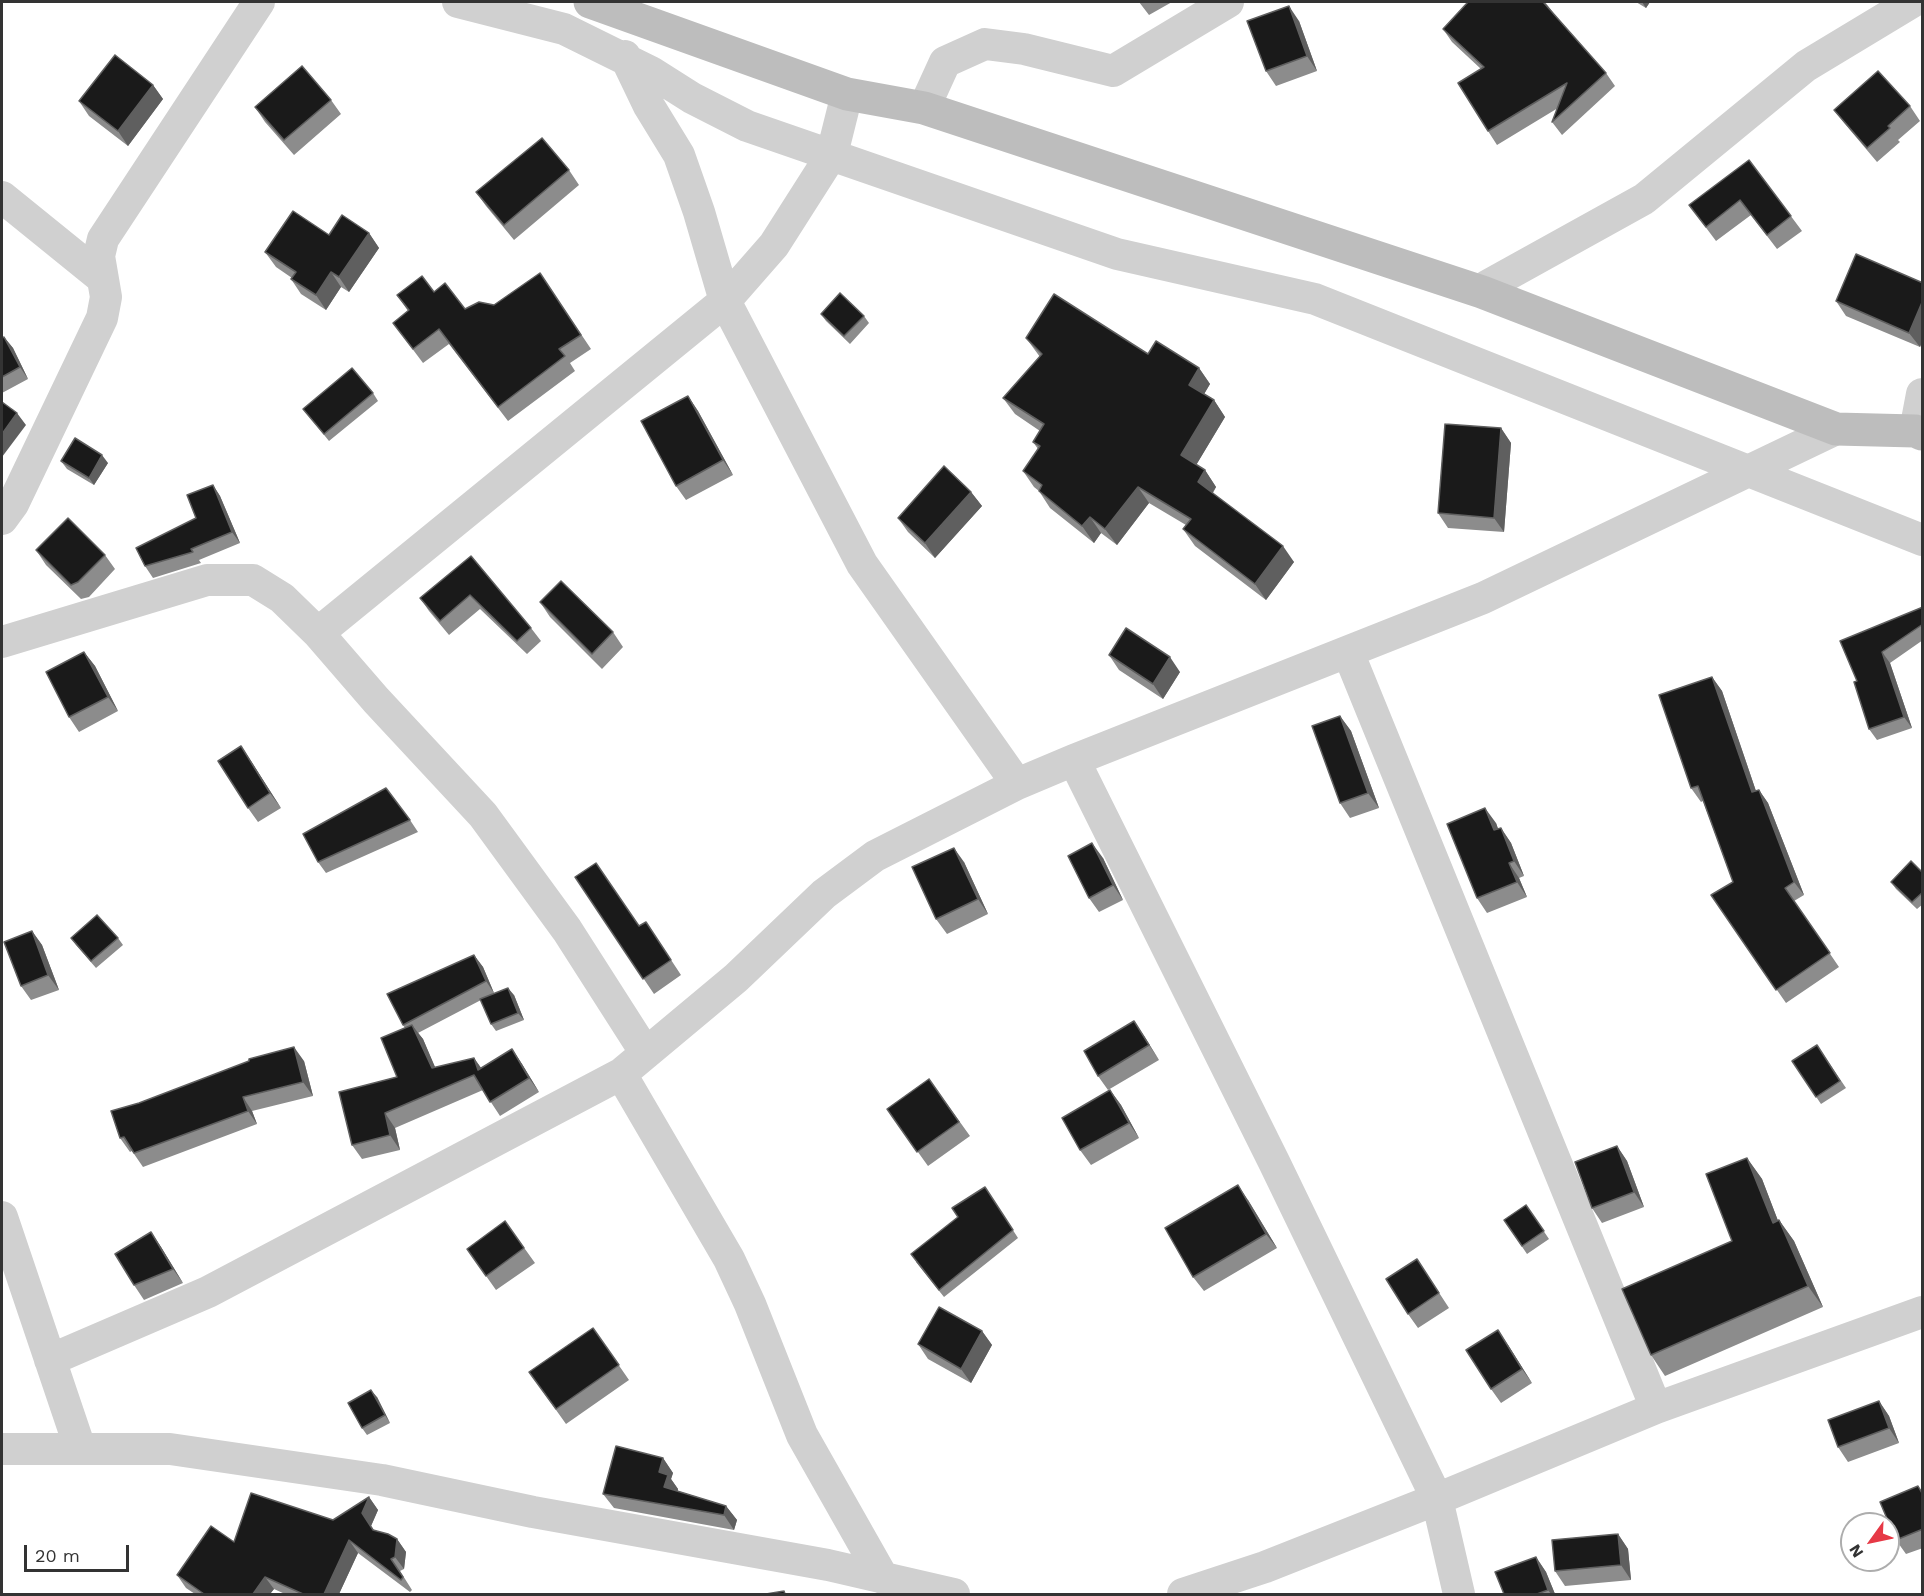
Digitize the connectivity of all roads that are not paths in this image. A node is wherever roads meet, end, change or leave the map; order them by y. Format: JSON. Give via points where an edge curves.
{"nodes":[{"id":1,"x":260,"y":2,"type":"edge"},
{"id":2,"x":458,"y":2,"type":"edge"},
{"id":3,"x":588,"y":2,"type":"edge"},
{"id":4,"x":1228,"y":2,"type":"edge"},
{"id":5,"x":1912,"y":2,"type":"edge"},
{"id":6,"x":629,"y":61,"type":"junction"},
{"id":7,"x":848,"y":94,"type":"junction"},
{"id":8,"x":924,"y":108,"type":"junction"},
{"id":9,"x":832,"y":154,"type":"junction"},
{"id":10,"x":2,"y":197,"type":"edge"},
{"id":11,"x":102,"y":278,"type":"junction"},
{"id":12,"x":1482,"y":292,"type":"junction"},
{"id":13,"x":725,"y":302,"type":"junction"},
{"id":14,"x":1923,"y":394,"type":"edge"},
{"id":15,"x":1836,"y":429,"type":"junction"},
{"id":16,"x":1919,"y":432,"type":"edge"},
{"id":17,"x":1746,"y":470,"type":"junction"},
{"id":18,"x":2,"y":519,"type":"edge"},
{"id":19,"x":1923,"y":540,"type":"edge"},
{"id":20,"x":318,"y":633,"type":"junction"},
{"id":21,"x":2,"y":642,"type":"edge"},
{"id":22,"x":1348,"y":652,"type":"junction"},
{"id":23,"x":1074,"y":760,"type":"junction"},
{"id":24,"x":1017,"y":784,"type":"junction"},
{"id":25,"x":645,"y":1053,"type":"junction"},
{"id":26,"x":621,"y":1074,"type":"junction"},
{"id":27,"x":2,"y":1217,"type":"edge"},
{"id":28,"x":1920,"y":1319,"type":"edge"},
{"id":29,"x":50,"y":1360,"type":"junction"},
{"id":30,"x":1656,"y":1408,"type":"junction"},
{"id":31,"x":80,"y":1448,"type":"junction"},
{"id":32,"x":2,"y":1449,"type":"edge"},
{"id":33,"x":1437,"y":1499,"type":"junction"},
{"id":34,"x":883,"y":1578,"type":"junction"},
{"id":35,"x":954,"y":1594,"type":"edge"},
{"id":36,"x":1183,"y":1594,"type":"edge"},
{"id":37,"x":1459,"y":1594,"type":"edge"}],
"edges":[{"from":1,"to":11,"type":"street","via":[[103,239],[99,256]]},
{"from":2,"to":6,"type":"street","via":[[564,29]]},
{"from":3,"to":6,"type":"street"},
{"from":3,"to":7,"type":"street"},
{"from":4,"to":8,"type":"street","via":[[1113,70],[985,44],[945,62]]},
{"from":5,"to":12,"type":"street","via":[[1806,66],[1644,199]]},
{"from":6,"to":9,"type":"street","via":[[747,126]]},
{"from":6,"to":13,"type":"street","via":[[649,106],[679,155]]},
{"from":7,"to":8,"type":"street"},
{"from":7,"to":9,"type":"street"},
{"from":8,"to":12,"type":"street"},
{"from":9,"to":13,"type":"street","via":[[774,244]]},
{"from":9,"to":17,"type":"street","via":[[1116,254],[1315,299]]},
{"from":10,"to":11,"type":"street"},
{"from":11,"to":18,"type":"street","via":[[106,297],[102,318],[13,504]]},
{"from":12,"to":15,"type":"street"},
{"from":13,"to":20,"type":"street"},
{"from":13,"to":24,"type":"street","via":[[862,564]]},
{"from":14,"to":16,"type":"street"},
{"from":15,"to":16,"type":"street"},
{"from":15,"to":17,"type":"street"},
{"from":17,"to":19,"type":"street"},
{"from":17,"to":22,"type":"street","via":[[1483,598]]},
{"from":20,"to":21,"type":"street","via":[[282,598],[254,580],[207,580]]},
{"from":20,"to":25,"type":"street","via":[[483,815],[567,930]]},
{"from":22,"to":23,"type":"street"},
{"from":22,"to":30,"type":"street"},
{"from":23,"to":24,"type":"street"},
{"from":23,"to":33,"type":"street"},
{"from":24,"to":25,"type":"street","via":[[874,856],[824,894],[736,978]]},
{"from":25,"to":26,"type":"street"},
{"from":26,"to":29,"type":"street","via":[[208,1292]]},
{"from":26,"to":34,"type":"street","via":[[729,1259],[802,1435]]},
{"from":27,"to":29,"type":"street"},
{"from":28,"to":30,"type":"street"},
{"from":29,"to":31,"type":"street"},
{"from":30,"to":33,"type":"street"},
{"from":31,"to":32,"type":"street"},
{"from":31,"to":34,"type":"street","via":[[170,1449],[382,1480]]},
{"from":33,"to":36,"type":"street","via":[[1265,1567]]},
{"from":33,"to":37,"type":"street"},
{"from":34,"to":35,"type":"street"}]}
